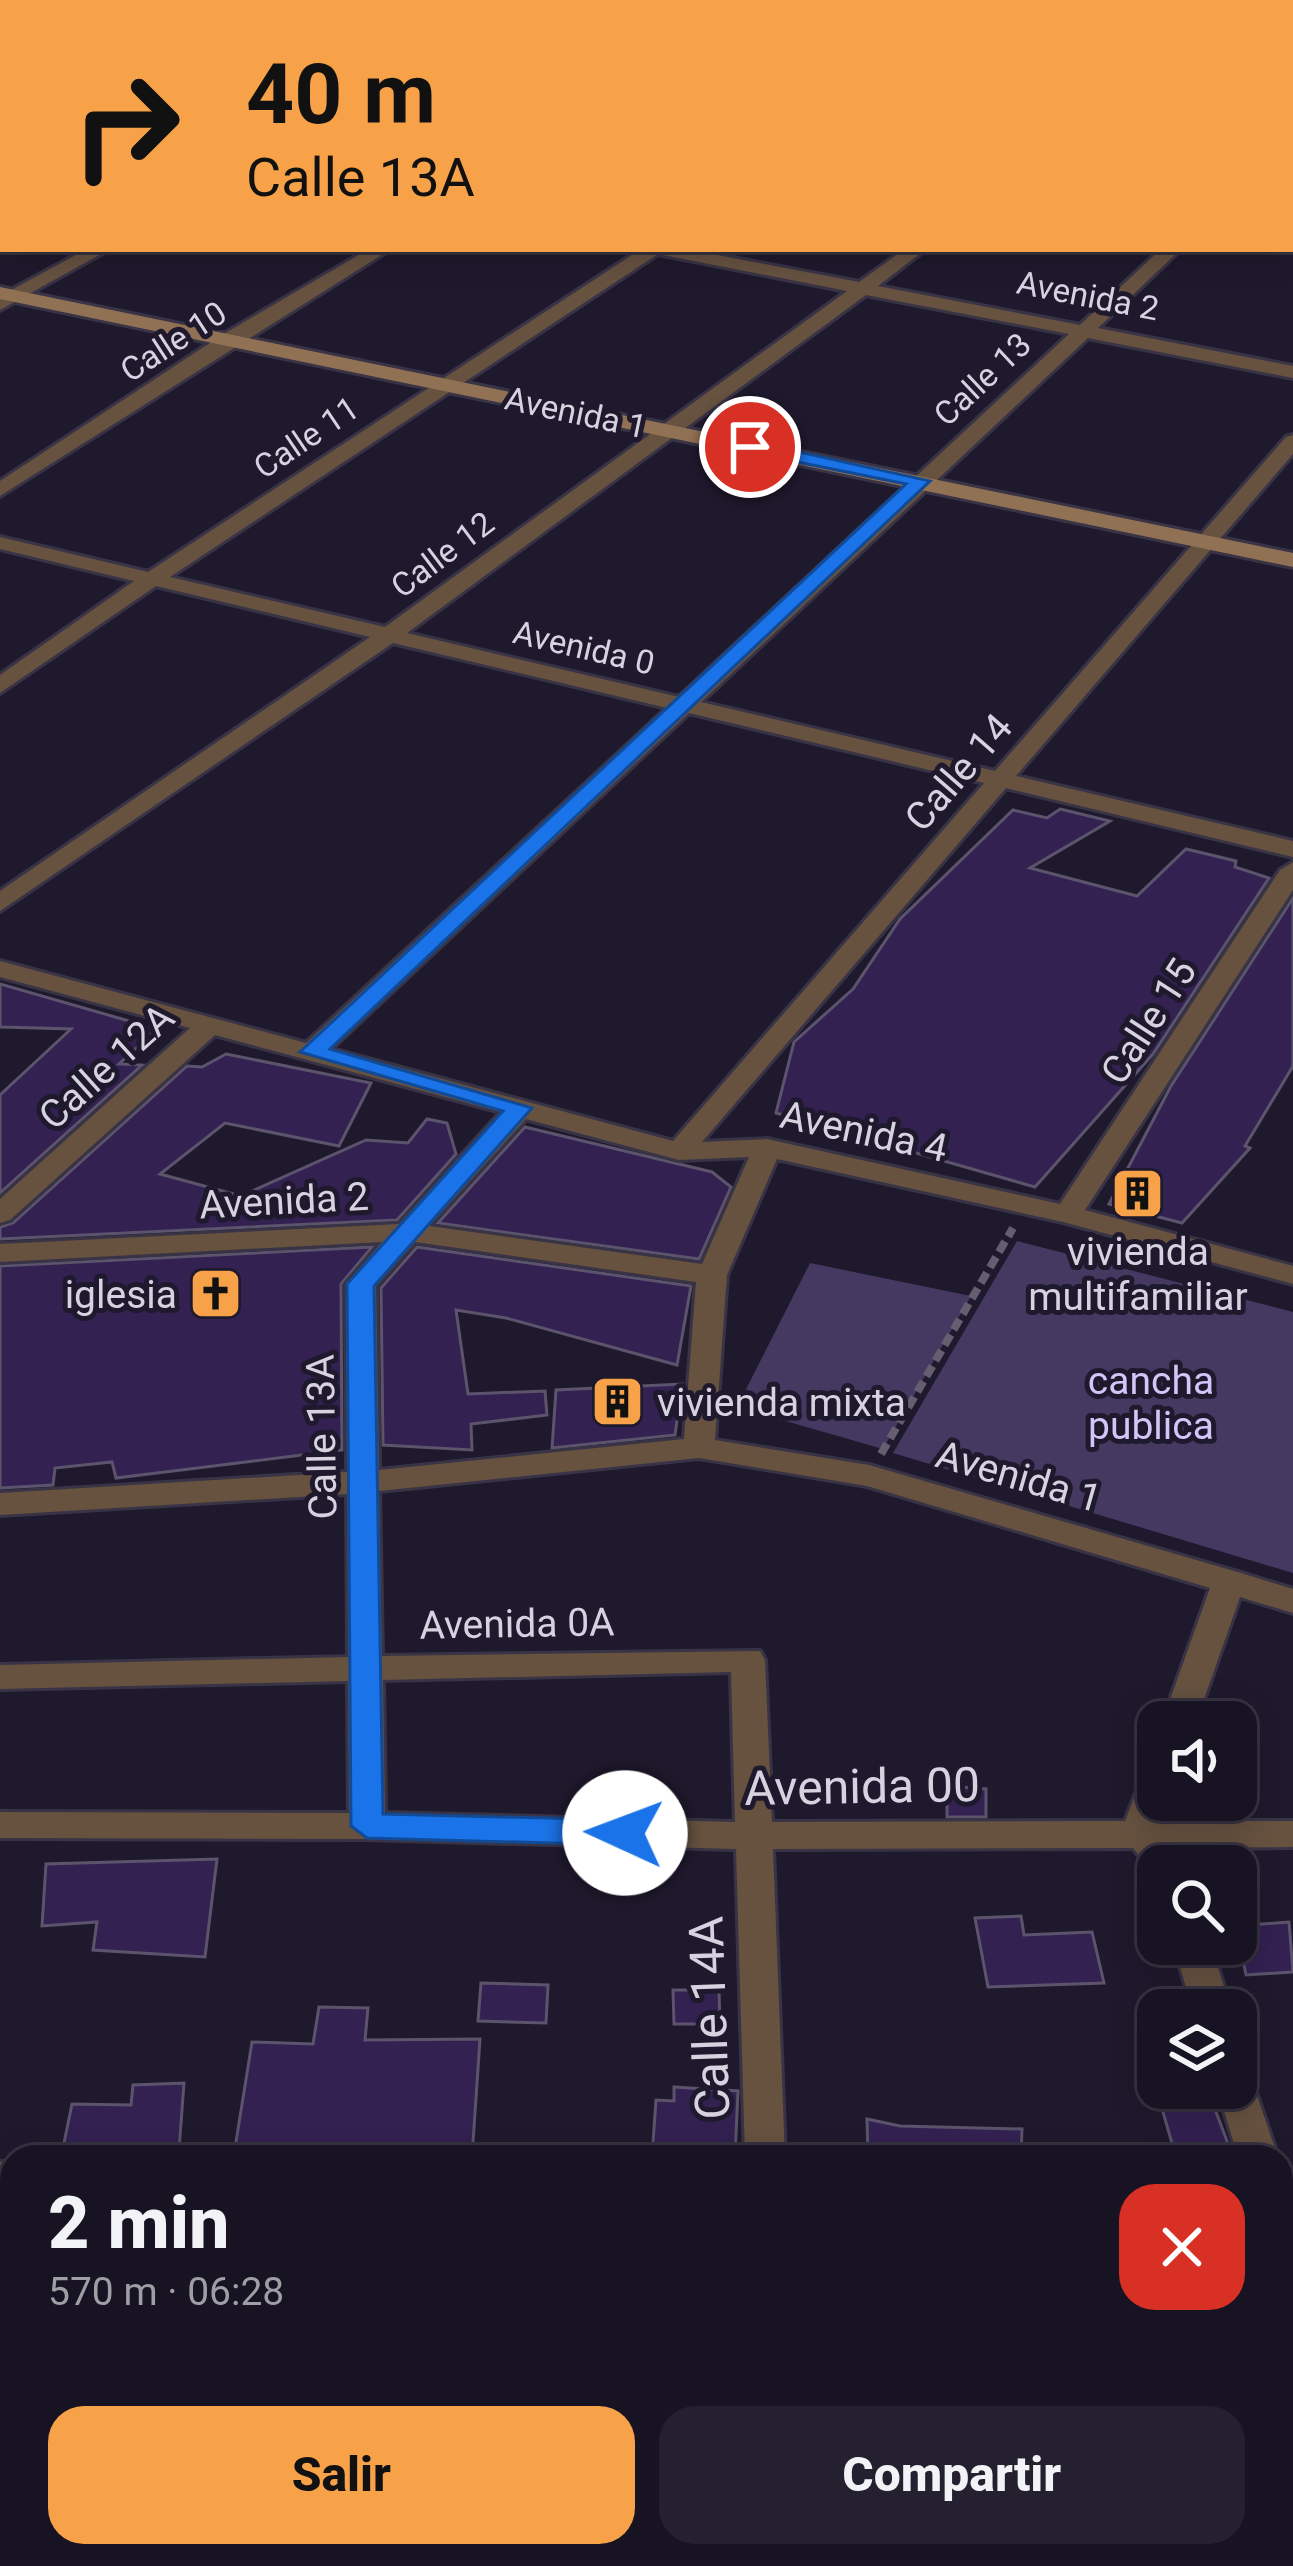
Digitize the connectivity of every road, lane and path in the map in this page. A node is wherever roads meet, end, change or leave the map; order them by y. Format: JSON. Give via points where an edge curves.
{"nodes":[{"id":1,"x":95,"y":252,"type":"edge"},
{"id":2,"x":377,"y":252,"type":"edge"},
{"id":3,"x":651,"y":252,"type":"edge"},
{"id":4,"x":672,"y":252,"type":"edge"},
{"id":5,"x":912,"y":252,"type":"edge"},
{"id":6,"x":1169,"y":252,"type":"edge"},
{"id":7,"x":867,"y":288,"type":"junction"},
{"id":8,"x":5,"y":298,"type":"edge"},
{"id":9,"x":1082,"y":331,"type":"junction"},
{"id":10,"x":230,"y":340,"type":"junction"},
{"id":11,"x":1293,"y":372,"type":"edge"},
{"id":12,"x":445,"y":385,"type":"junction"},
{"id":13,"x":664,"y":430,"type":"junction"},
{"id":14,"x":1293,"y":441,"type":"edge"},
{"id":15,"x":920,"y":481,"type":"junction"},
{"id":16,"x":0,"y":490,"type":"edge"},
{"id":17,"x":1205,"y":542,"type":"junction"},
{"id":18,"x":0,"y":543,"type":"edge"},
{"id":19,"x":1293,"y":560,"type":"edge"},
{"id":20,"x":152,"y":579,"type":"junction"},
{"id":21,"x":388,"y":635,"type":"junction"},
{"id":22,"x":0,"y":686,"type":"edge"},
{"id":23,"x":680,"y":704,"type":"junction"},
{"id":24,"x":1002,"y":781,"type":"junction"},
{"id":25,"x":1293,"y":849,"type":"edge"},
{"id":26,"x":1293,"y":870,"type":"edge"},
{"id":27,"x":0,"y":902,"type":"edge"},
{"id":28,"x":0,"y":969,"type":"edge"},
{"id":29,"x":212,"y":1023,"type":"junction"},
{"id":30,"x":312,"y":1052,"type":"junction"},
{"id":31,"x":520,"y":1108,"type":"junction"},
{"id":32,"x":767,"y":1148,"type":"junction"},
{"id":33,"x":679,"y":1151,"type":"junction"},
{"id":34,"x":1026,"y":1206,"type":"junction"},
{"id":35,"x":0,"y":1214,"type":"edge"},
{"id":36,"x":1068,"y":1214,"type":"junction"},
{"id":37,"x":408,"y":1232,"type":"junction"},
{"id":38,"x":0,"y":1253,"type":"edge"},
{"id":39,"x":712,"y":1275,"type":"junction"},
{"id":40,"x":1293,"y":1275,"type":"edge"},
{"id":41,"x":699,"y":1448,"type":"junction"},
{"id":42,"x":868,"y":1476,"type":"junction"},
{"id":43,"x":363,"y":1482,"type":"junction"},
{"id":44,"x":0,"y":1504,"type":"edge"},
{"id":45,"x":1229,"y":1581,"type":"junction"},
{"id":46,"x":1293,"y":1601,"type":"edge"},
{"id":47,"x":748,"y":1660,"type":"joint"},
{"id":48,"x":366,"y":1667,"type":"junction"},
{"id":49,"x":0,"y":1677,"type":"edge"},
{"id":50,"x":1186,"y":1701,"type":"edge"},
{"id":51,"x":1143,"y":1821,"type":"edge"},
{"id":52,"x":0,"y":1825,"type":"edge"},
{"id":53,"x":367,"y":1826,"type":"junction"},
{"id":54,"x":1140,"y":1830,"type":"junction"},
{"id":55,"x":1293,"y":1834,"type":"edge"},
{"id":56,"x":754,"y":1836,"type":"junction"},
{"id":57,"x":1150,"y":1845,"type":"edge"},
{"id":58,"x":1243,"y":2109,"type":"edge"},
{"id":59,"x":765,"y":2145,"type":"edge"},
{"id":60,"x":1254,"y":2145,"type":"edge"}],
"edges":[{"from":1,"to":8,"type":"street"},
{"from":2,"to":10,"type":"street","name":"Calle 10"},
{"from":3,"to":12,"type":"street","name":"Calle 11"},
{"from":4,"to":7,"type":"street","name":"Avenida 2"},
{"from":5,"to":7,"type":"street","name":"Calle 12"},
{"from":6,"to":9,"type":"street","name":"Calle 13"},
{"from":7,"to":9,"type":"street","name":"Avenida 2"},
{"from":7,"to":13,"type":"street","name":"Calle 12"},
{"from":8,"to":10,"type":"street","name":"Avenida 1"},
{"from":9,"to":11,"type":"street","name":"Avenida 2"},
{"from":9,"to":15,"type":"street","name":"Calle 13"},
{"from":10,"to":12,"type":"street","name":"Avenida 1"},
{"from":10,"to":16,"type":"street","name":"Calle 10"},
{"from":12,"to":13,"type":"street","name":"Avenida 1"},
{"from":12,"to":20,"type":"street","name":"Calle 11"},
{"from":13,"to":15,"type":"street","name":"Avenida 1"},
{"from":13,"to":21,"type":"street","name":"Calle 12"},
{"from":14,"to":17,"type":"street","name":"Calle 14"},
{"from":15,"to":17,"type":"street","name":"Avenida 1"},
{"from":15,"to":23,"type":"street","name":"Calle 13"},
{"from":17,"to":19,"type":"street","name":"Avenida 1"},
{"from":17,"to":24,"type":"street","name":"Calle 14"},
{"from":18,"to":20,"type":"street","name":"Avenida 0"},
{"from":20,"to":21,"type":"street","name":"Avenida 0"},
{"from":20,"to":22,"type":"street","name":"Calle 11"},
{"from":21,"to":23,"type":"street","name":"Avenida 0"},
{"from":21,"to":27,"type":"street","name":"Calle 12"},
{"from":23,"to":24,"type":"street","name":"Avenida 0"},
{"from":23,"to":30,"type":"street","name":"Calle 13"},
{"from":24,"to":25,"type":"street","name":"Avenida 0"},
{"from":24,"to":33,"type":"street","name":"Calle 14"},
{"from":26,"to":36,"type":"street","name":"Calle 15"},
{"from":28,"to":29,"type":"street","name":"Avenida 4"},
{"from":29,"to":30,"type":"street","name":"Avenida 4"},
{"from":29,"to":35,"type":"street","name":"Calle 12A"},
{"from":30,"to":31,"type":"street","name":"Avenida 4"},
{"from":31,"to":33,"type":"street","name":"Avenida 4"},
{"from":31,"to":37,"type":"street","name":"Calle 13A"},
{"from":32,"to":33,"type":"street","name":"Avenida 4"},
{"from":32,"to":34,"type":"street","name":"Avenida 4"},
{"from":32,"to":39,"type":"street"},
{"from":34,"to":36,"type":"street","name":"Avenida 4"},
{"from":34,"to":42,"type":"path"},
{"from":36,"to":40,"type":"street","name":"Avenida 4"},
{"from":37,"to":38,"type":"street","name":"Avenida 2"},
{"from":37,"to":39,"type":"street","name":"Avenida 2"},
{"from":37,"to":43,"type":"street","name":"Calle 13A","via":[[361,1284]]},
{"from":39,"to":41,"type":"street"},
{"from":41,"to":42,"type":"street","name":"Avenida 1"},
{"from":41,"to":43,"type":"street","name":"Avenida 1"},
{"from":42,"to":45,"type":"street","name":"Avenida 1"},
{"from":43,"to":44,"type":"street","name":"Avenida 1"},
{"from":43,"to":48,"type":"street","name":"Calle 13A"},
{"from":45,"to":46,"type":"street","name":"Avenida 1"},
{"from":45,"to":50,"type":"street"},
{"from":47,"to":48,"type":"street","name":"Avenida 0A"},
{"from":47,"to":56,"type":"street","name":"Calle 14A"},
{"from":48,"to":49,"type":"street","name":"Avenida 0A"},
{"from":48,"to":53,"type":"street","name":"Calle 13A"},
{"from":51,"to":54,"type":"street"},
{"from":52,"to":53,"type":"street","name":"Avenida 00"},
{"from":53,"to":56,"type":"street","name":"Avenida 00"},
{"from":54,"to":55,"type":"street","name":"Avenida 00"},
{"from":54,"to":56,"type":"street","name":"Avenida 00"},
{"from":54,"to":57,"type":"street"},
{"from":56,"to":59,"type":"street","name":"Calle 14A"},
{"from":58,"to":60,"type":"street"}]}
